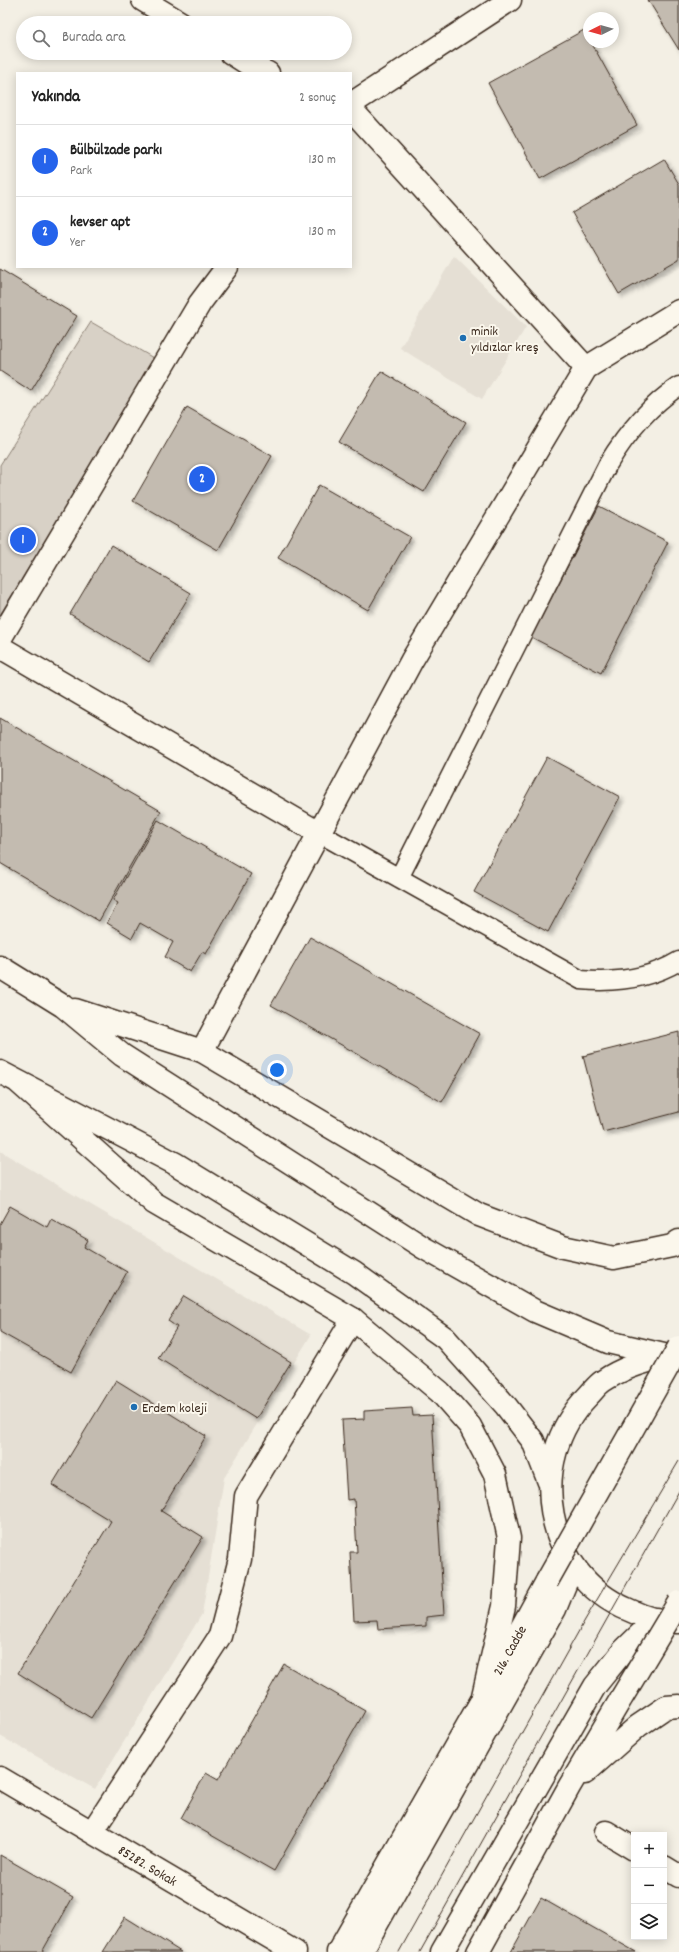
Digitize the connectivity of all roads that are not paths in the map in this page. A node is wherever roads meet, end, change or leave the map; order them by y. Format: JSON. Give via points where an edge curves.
{"nodes":[{"id":1,"x":144,"y":0,"type":"edge"},
{"id":2,"x":510,"y":0,"type":"edge"},
{"id":3,"x":170,"y":16,"type":"edge"},
{"id":4,"x":242,"y":60,"type":"edge"},
{"id":5,"x":266,"y":72,"type":"edge"},
{"id":6,"x":352,"y":103,"type":"edge"},
{"id":7,"x":352,"y":111,"type":"edge"},
{"id":8,"x":226,"y":268,"type":"edge"},
{"id":9,"x":679,"y":311,"type":"edge"},
{"id":10,"x":586,"y":368,"type":"junction"},
{"id":11,"x":679,"y":386,"type":"edge"},
{"id":12,"x":0,"y":639,"type":"edge"},
{"id":13,"x":0,"y":646,"type":"edge"},
{"id":14,"x":319,"y":833,"type":"junction"},
{"id":15,"x":399,"y":878,"type":"junction"},
{"id":16,"x":679,"y":961,"type":"edge"},
{"id":17,"x":0,"y":967,"type":"edge"},
{"id":18,"x":63,"y":1006,"type":"junction"},
{"id":19,"x":202,"y":1051,"type":"junction"},
{"id":20,"x":8,"y":1076,"type":"edge"},
{"id":21,"x":679,"y":1241,"type":"edge"},
{"id":22,"x":352,"y":1319,"type":"junction"},
{"id":23,"x":675,"y":1353,"type":"edge"},
{"id":24,"x":549,"y":1482,"type":"junction"},
{"id":25,"x":573,"y":1565,"type":"junction"},
{"id":26,"x":679,"y":1602,"type":"edge"},
{"id":27,"x":656,"y":1619,"type":"junction"},
{"id":28,"x":679,"y":1622,"type":"edge"},
{"id":29,"x":482,"y":1700,"type":"junction"},
{"id":30,"x":679,"y":1706,"type":"edge"},
{"id":31,"x":0,"y":1778,"type":"edge"},
{"id":32,"x":569,"y":1787,"type":"junction"},
{"id":33,"x":92,"y":1832,"type":"junction"},
{"id":34,"x":606,"y":1832,"type":"dead end"},
{"id":35,"x":631,"y":1847,"type":"edge"},
{"id":36,"x":666,"y":1868,"type":"edge"},
{"id":37,"x":679,"y":1876,"type":"edge"},
{"id":38,"x":295,"y":1952,"type":"edge"},
{"id":39,"x":338,"y":1952,"type":"edge"},
{"id":40,"x":361,"y":1952,"type":"edge"},
{"id":41,"x":442,"y":1952,"type":"edge"},
{"id":42,"x":478,"y":1952,"type":"edge"}],
"edges":[{"from":1,"to":3,"type":"main road"},
{"from":2,"to":6,"type":"main road"},
{"from":4,"to":5,"type":"main road"},
{"from":7,"to":10,"type":"main road"},
{"from":8,"to":12,"type":"main road","via":[[200,303]]},
{"from":9,"to":10,"type":"main road"},
{"from":10,"to":14,"type":"main road","via":[[412,660]]},
{"from":11,"to":15,"type":"lane","via":[[655,405],[636,425],[608,464]]},
{"from":13,"to":14,"type":"main road"},
{"from":14,"to":15,"type":"lane"},
{"from":14,"to":19,"type":"main road"},
{"from":15,"to":16,"type":"lane","via":[[581,980],[628,980],[651,974]]},
{"from":17,"to":18,"type":"main road"},
{"from":18,"to":19,"type":"main road"},
{"from":18,"to":23,"type":"main road","via":[[122,1054],[431,1252],[535,1311],[608,1342]]},
{"from":19,"to":21,"type":"main road","via":[[479,1215],[563,1247],[614,1258],[672,1246]]},
{"from":20,"to":22,"type":"main road","via":[[154,1203]]},
{"from":20,"to":24,"type":"main road","via":[[174,1163],[354,1273],[445,1338],[506,1406],[533,1441]]},
{"from":22,"to":29,"type":"main road","via":[[440,1392],[470,1426],[495,1474],[509,1538],[504,1606]]},
{"from":22,"to":33,"type":"main road","via":[[246,1496],[240,1559],[220,1636]]},
{"from":23,"to":24,"type":"main road","via":[[636,1363],[602,1382],[575,1409],[557,1444]]},
{"from":23,"to":29,"type":"main road","name":"216. Cadde","bridge":true},
{"from":24,"to":25,"type":"main road","via":[[551,1511],[559,1539]]},
{"from":25,"to":27,"type":"main road","via":[[593,1588],[617,1605]]},
{"from":25,"to":40,"type":"main road","via":[[555,1609]]},
{"from":26,"to":32,"type":"main road","bridge":true},
{"from":27,"to":28,"type":"main road"},
{"from":27,"to":41,"type":"main road","via":[[624,1650],[595,1686]]},
{"from":29,"to":39,"type":"main road","name":"216. Cadde"},
{"from":30,"to":32,"type":"main road","via":[[666,1707],[638,1726]]},
{"from":31,"to":33,"type":"main road","name":"85282. Sokak"},
{"from":32,"to":42,"type":"main road"},
{"from":33,"to":38,"type":"main road","name":"85282. Sokak"},
{"from":34,"to":35,"type":"main road"},
{"from":36,"to":37,"type":"main road"}]}
